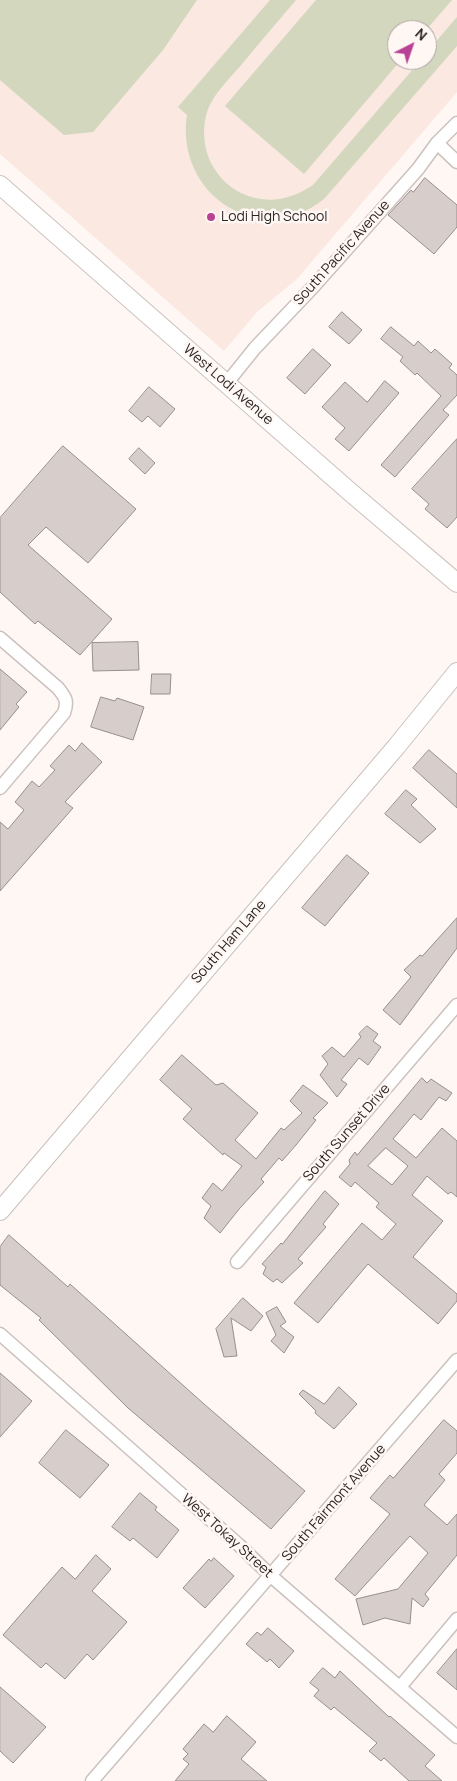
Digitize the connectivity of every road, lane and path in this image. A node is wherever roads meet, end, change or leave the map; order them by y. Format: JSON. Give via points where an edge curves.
{"nodes":[{"id":1,"x":457,"y":123,"type":"edge"},
{"id":2,"x":437,"y":143,"type":"junction"},
{"id":3,"x":457,"y":162,"type":"edge"},
{"id":4,"x":0,"y":185,"type":"edge"},
{"id":5,"x":226,"y":384,"type":"junction"},
{"id":6,"x":457,"y":583,"type":"edge"},
{"id":7,"x":0,"y":638,"type":"edge"},
{"id":8,"x":457,"y":672,"type":"edge"},
{"id":9,"x":0,"y":788,"type":"edge"},
{"id":10,"x":457,"y":1005,"type":"edge"},
{"id":11,"x":0,"y":1211,"type":"edge"},
{"id":12,"x":238,"y":1262,"type":"dead end"},
{"id":13,"x":0,"y":1334,"type":"edge"},
{"id":14,"x":457,"y":1360,"type":"edge"},
{"id":15,"x":271,"y":1576,"type":"junction"},
{"id":16,"x":457,"y":1619,"type":"edge"},
{"id":17,"x":400,"y":1686,"type":"junction"},
{"id":18,"x":457,"y":1737,"type":"edge"},
{"id":19,"x":92,"y":1781,"type":"edge"}],
"edges":[{"from":1,"to":2,"type":"street","name":"South Pacific Avenue"},
{"from":2,"to":3,"type":"street"},
{"from":2,"to":5,"type":"street","name":"South Pacific Avenue","via":[[418,169]]},
{"from":4,"to":5,"type":"main road","name":"West Lodi Avenue"},
{"from":5,"to":6,"type":"main road","name":"West Lodi Avenue"},
{"from":7,"to":9,"type":"street","via":[[58,688],[67,702],[64,713]]},
{"from":8,"to":11,"type":"main road","name":"South Ham Lane"},
{"from":10,"to":12,"type":"street","name":"South Sunset Drive"},
{"from":13,"to":15,"type":"street","name":"West Tokay Street"},
{"from":14,"to":15,"type":"street","name":"South Fairmont Avenue"},
{"from":15,"to":17,"type":"street","name":"West Tokay Street"},
{"from":15,"to":19,"type":"street","name":"South Fairmont Avenue"},
{"from":16,"to":17,"type":"street"},
{"from":17,"to":18,"type":"street","name":"West Tokay Street"}]}
